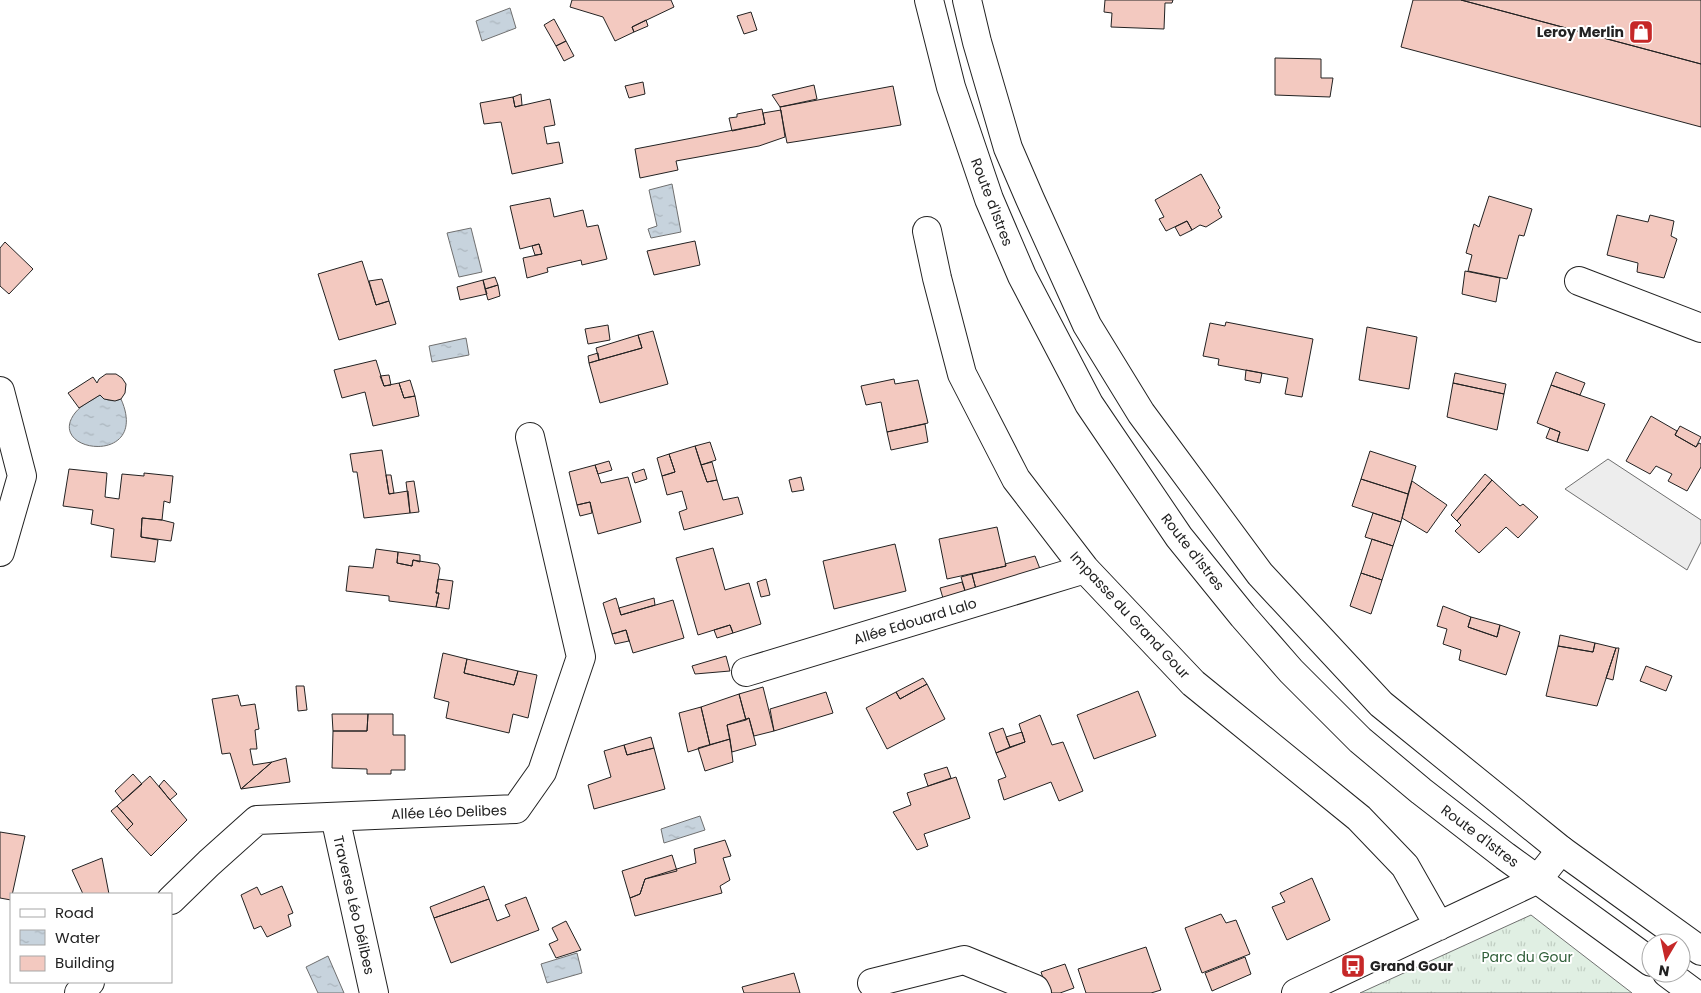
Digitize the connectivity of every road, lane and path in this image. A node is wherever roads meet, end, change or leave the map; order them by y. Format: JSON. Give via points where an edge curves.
{"nodes":[{"id":1,"x":929,"y":0,"type":"edge"},
{"id":2,"x":967,"y":0,"type":"edge"},
{"id":3,"x":927,"y":231,"type":"dead end"},
{"id":4,"x":1578,"y":281,"type":"dead end"},
{"id":5,"x":1701,"y":328,"type":"edge"},
{"id":6,"x":0,"y":391,"type":"edge"},
{"id":7,"x":530,"y":438,"type":"dead end"},
{"id":8,"x":0,"y":552,"type":"edge"},
{"id":9,"x":1085,"y":569,"type":"junction"},
{"id":10,"x":746,"y":672,"type":"dead end"},
{"id":11,"x":335,"y":817,"type":"junction"},
{"id":12,"x":1561,"y":850,"type":"junction"},
{"id":13,"x":1538,"y":879,"type":"junction"},
{"id":14,"x":172,"y":899,"type":"edge"},
{"id":15,"x":1439,"y":926,"type":"junction"},
{"id":16,"x":1701,"y":951,"type":"edge"},
{"id":17,"x":1641,"y":955,"type":"edge"},
{"id":18,"x":89,"y":983,"type":"edge"},
{"id":19,"x":872,"y":983,"type":"dead end"},
{"id":20,"x":1680,"y":983,"type":"edge"},
{"id":21,"x":79,"y":993,"type":"edge"},
{"id":22,"x":374,"y":993,"type":"edge"},
{"id":23,"x":1036,"y":993,"type":"edge"},
{"id":24,"x":1296,"y":993,"type":"edge"},
{"id":25,"x":1694,"y":993,"type":"edge"}],
"edges":[{"from":1,"to":13,"type":"street","name":"Route d'Istres","via":[[951,87],[989,199],[1022,276],[1090,404],[1173,529],[1285,664],[1360,740],[1421,791]]},
{"from":2,"to":12,"type":"street","via":[[1008,148],[1087,325],[1140,413],[1260,574],[1380,704]]},
{"from":3,"to":9,"type":"street","name":"Impasse du Grand Gour","via":[[962,374],[1016,479]]},
{"from":4,"to":5,"type":"street"},
{"from":6,"to":8,"type":"street","via":[[22,476]]},
{"from":7,"to":11,"type":"street","name":"Allée Léo Delibes","via":[[581,657],[542,772],[516,809]]},
{"from":9,"to":10,"type":"street","name":"Allée Edouard Lalo"},
{"from":9,"to":15,"type":"street","name":"Impasse du Grand Gour","via":[[1193,683],[1359,818],[1405,866]]},
{"from":11,"to":14,"type":"street","name":"Allée Léo Delibes","via":[[257,820]]},
{"from":11,"to":22,"type":"street","name":"Traverse Léo Délibes"},
{"from":12,"to":13,"type":"street"},
{"from":12,"to":16,"type":"street"},
{"from":13,"to":15,"type":"street"},
{"from":13,"to":17,"type":"street","name":"Route d'Istres"},
{"from":15,"to":24,"type":"street"},
{"from":18,"to":21,"type":"street"},
{"from":19,"to":23,"type":"street","via":[[964,960],[1035,989]]},
{"from":20,"to":25,"type":"street"}]}
